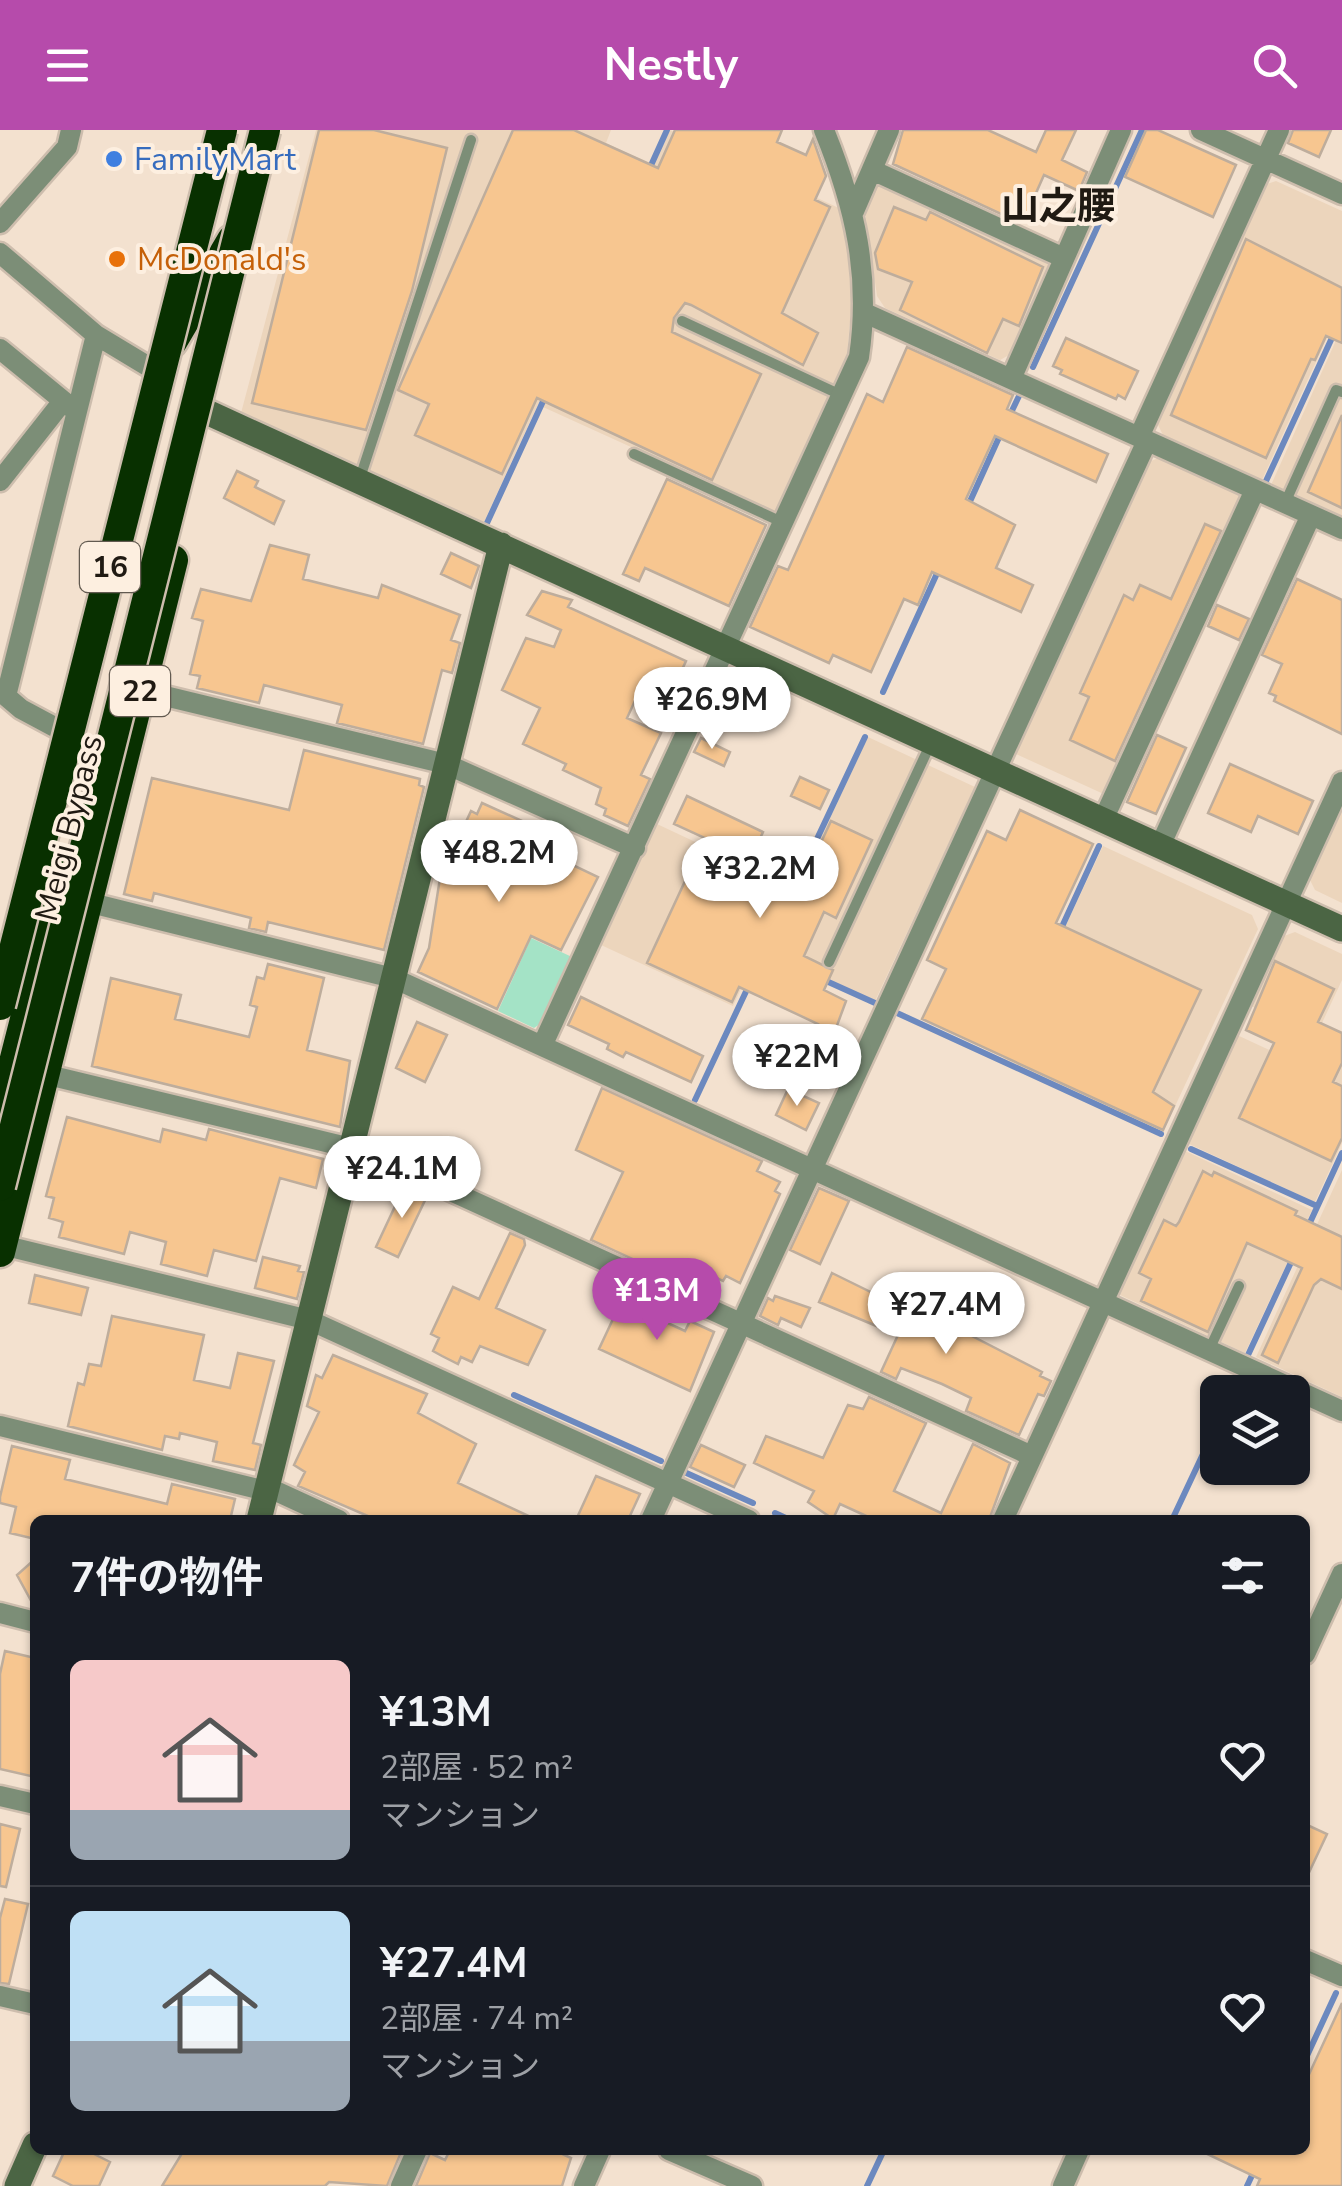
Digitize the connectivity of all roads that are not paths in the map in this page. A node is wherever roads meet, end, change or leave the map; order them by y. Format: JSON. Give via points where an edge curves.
{"nodes":[{"id":1,"x":71,"y":130,"type":"edge"},
{"id":2,"x":218,"y":130,"type":"edge"},
{"id":3,"x":265,"y":130,"type":"edge"},
{"id":4,"x":276,"y":130,"type":"edge"},
{"id":5,"x":824,"y":130,"type":"edge"},
{"id":6,"x":889,"y":130,"type":"edge"},
{"id":7,"x":1121,"y":130,"type":"edge"},
{"id":8,"x":1201,"y":130,"type":"edge"},
{"id":9,"x":1279,"y":130,"type":"edge"},
{"id":10,"x":472,"y":140,"type":"dead end"},
{"id":11,"x":1265,"y":160,"type":"junction"},
{"id":12,"x":872,"y":170,"type":"junction"},
{"id":13,"x":1342,"y":194,"type":"edge"},
{"id":14,"x":854,"y":211,"type":"junction"},
{"id":15,"x":0,"y":223,"type":"edge"},
{"id":16,"x":0,"y":253,"type":"edge"},
{"id":17,"x":1064,"y":258,"type":"junction"},
{"id":18,"x":866,"y":313,"type":"junction"},
{"id":19,"x":682,"y":321,"type":"dead end"},
{"id":20,"x":96,"y":334,"type":"junction"},
{"id":21,"x":0,"y":348,"type":"edge"},
{"id":22,"x":154,"y":370,"type":"junction"},
{"id":23,"x":1011,"y":379,"type":"junction"},
{"id":24,"x":1342,"y":392,"type":"edge"},
{"id":25,"x":843,"y":396,"type":"junction"},
{"id":26,"x":70,"y":406,"type":"junction"},
{"id":27,"x":209,"y":413,"type":"junction"},
{"id":28,"x":1143,"y":439,"type":"junction"},
{"id":29,"x":634,"y":454,"type":"dead end"},
{"id":30,"x":0,"y":480,"type":"edge"},
{"id":31,"x":359,"y":481,"type":"junction"},
{"id":32,"x":1254,"y":490,"type":"junction"},
{"id":33,"x":1285,"y":504,"type":"junction"},
{"id":34,"x":1311,"y":515,"type":"junction"},
{"id":35,"x":785,"y":523,"type":"junction"},
{"id":36,"x":1342,"y":529,"type":"edge"},
{"id":37,"x":501,"y":545,"type":"junction"},
{"id":38,"x":727,"y":648,"type":"junction"},
{"id":39,"x":140,"y":690,"type":"junction"},
{"id":40,"x":3,"y":694,"type":"edge"},
{"id":41,"x":64,"y":732,"type":"junction"},
{"id":42,"x":932,"y":742,"type":"junction"},
{"id":43,"x":124,"y":752,"type":"junction"},
{"id":44,"x":446,"y":764,"type":"junction"},
{"id":45,"x":996,"y":772,"type":"junction"},
{"id":46,"x":1342,"y":782,"type":"edge"},
{"id":47,"x":1103,"y":820,"type":"junction"},
{"id":48,"x":1160,"y":846,"type":"junction"},
{"id":49,"x":634,"y":848,"type":"junction"},
{"id":50,"x":87,"y":902,"type":"junction"},
{"id":51,"x":1287,"y":904,"type":"junction"},
{"id":52,"x":1342,"y":929,"type":"edge"},
{"id":53,"x":830,"y":962,"type":"dead end"},
{"id":54,"x":394,"y":978,"type":"junction"},
{"id":55,"x":0,"y":984,"type":"edge"},
{"id":56,"x":0,"y":1005,"type":"edge"},
{"id":57,"x":542,"y":1046,"type":"junction"},
{"id":58,"x":44,"y":1074,"type":"junction"},
{"id":59,"x":0,"y":1118,"type":"edge"},
{"id":60,"x":352,"y":1147,"type":"junction"},
{"id":61,"x":813,"y":1169,"type":"junction"},
{"id":62,"x":0,"y":1186,"type":"edge"},
{"id":63,"x":1,"y":1248,"type":"edge"},
{"id":64,"x":1239,"y":1286,"type":"dead end"},
{"id":65,"x":1104,"y":1302,"type":"junction"},
{"id":66,"x":308,"y":1320,"type":"junction"},
{"id":67,"x":742,"y":1324,"type":"junction"},
{"id":68,"x":1210,"y":1350,"type":"junction"},
{"id":69,"x":1342,"y":1411,"type":"edge"},
{"id":70,"x":0,"y":1426,"type":"edge"},
{"id":71,"x":1032,"y":1456,"type":"junction"},
{"id":72,"x":668,"y":1483,"type":"junction"},
{"id":73,"x":266,"y":1489,"type":"junction"},
{"id":74,"x":260,"y":1515,"type":"edge"},
{"id":75,"x":327,"y":1515,"type":"edge"},
{"id":76,"x":653,"y":1515,"type":"edge"},
{"id":77,"x":737,"y":1515,"type":"edge"},
{"id":78,"x":1005,"y":1515,"type":"edge"},
{"id":79,"x":1342,"y":1574,"type":"edge"},
{"id":80,"x":0,"y":1613,"type":"edge"},
{"id":81,"x":30,"y":1621,"type":"edge"},
{"id":82,"x":1310,"y":1643,"type":"edge"},
{"id":83,"x":0,"y":1796,"type":"edge"},
{"id":84,"x":30,"y":1803,"type":"edge"},
{"id":85,"x":1310,"y":1962,"type":"edge"},
{"id":86,"x":1342,"y":1976,"type":"edge"},
{"id":87,"x":0,"y":1996,"type":"edge"},
{"id":88,"x":30,"y":2003,"type":"edge"},
{"id":89,"x":31,"y":2155,"type":"edge"},
{"id":90,"x":415,"y":2155,"type":"edge"},
{"id":91,"x":598,"y":2155,"type":"edge"},
{"id":92,"x":1077,"y":2155,"type":"edge"},
{"id":93,"x":710,"y":2158,"type":"edge"},
{"id":94,"x":17,"y":2186,"type":"edge"},
{"id":95,"x":401,"y":2186,"type":"edge"},
{"id":96,"x":584,"y":2186,"type":"edge"},
{"id":97,"x":752,"y":2186,"type":"edge"},
{"id":98,"x":1063,"y":2186,"type":"edge"}],
"edges":[{"from":1,"to":15,"type":"street","via":[[67,147]]},
{"from":2,"to":22,"type":"highway","name":"Meigi Bypass","number":"22"},
{"from":2,"to":56,"type":"highway","number":"16","bridge":true},
{"from":3,"to":62,"type":"highway","number":"16","bridge":true},
{"from":4,"to":22,"type":"highway","via":[[230,246]]},
{"from":4,"to":27,"type":"highway","name":"Meigi Bypass","number":"22"},
{"from":5,"to":14,"type":"street"},
{"from":6,"to":12,"type":"street"},
{"from":7,"to":17,"type":"street"},
{"from":8,"to":11,"type":"street"},
{"from":9,"to":11,"type":"street"},
{"from":10,"to":31,"type":"lane"},
{"from":11,"to":13,"type":"street"},
{"from":11,"to":28,"type":"street"},
{"from":12,"to":14,"type":"street"},
{"from":12,"to":17,"type":"street"},
{"from":14,"to":18,"type":"street"},
{"from":16,"to":20,"type":"street"},
{"from":17,"to":23,"type":"street"},
{"from":18,"to":23,"type":"street"},
{"from":18,"to":25,"type":"street"},
{"from":19,"to":25,"type":"lane"},
{"from":20,"to":22,"type":"street"},
{"from":20,"to":26,"type":"street"},
{"from":21,"to":26,"type":"street"},
{"from":22,"to":41,"type":"highway","name":"Meigi Bypass","number":"22"},
{"from":23,"to":28,"type":"street"},
{"from":24,"to":33,"type":"lane","via":[[1336,390]]},
{"from":25,"to":35,"type":"street"},
{"from":26,"to":30,"type":"street"},
{"from":26,"to":40,"type":"street"},
{"from":27,"to":31,"type":"street"},
{"from":27,"to":39,"type":"highway","name":"Meigi Bypass","number":"22"},
{"from":28,"to":32,"type":"street"},
{"from":28,"to":45,"type":"street"},
{"from":29,"to":35,"type":"lane"},
{"from":31,"to":37,"type":"street"},
{"from":32,"to":33,"type":"street"},
{"from":32,"to":47,"type":"street"},
{"from":33,"to":34,"type":"street"},
{"from":34,"to":36,"type":"street"},
{"from":34,"to":48,"type":"street"},
{"from":35,"to":38,"type":"street"},
{"from":37,"to":38,"type":"street"},
{"from":37,"to":44,"type":"street"},
{"from":38,"to":42,"type":"street"},
{"from":38,"to":49,"type":"street"},
{"from":39,"to":43,"type":"highway","name":"Meigi Bypass","number":"22"},
{"from":39,"to":44,"type":"street"},
{"from":40,"to":41,"type":"street"},
{"from":41,"to":55,"type":"highway","name":"Meigi Bypass","number":"22"},
{"from":42,"to":45,"type":"street"},
{"from":42,"to":53,"type":"lane"},
{"from":43,"to":50,"type":"highway","name":"Meigi Bypass","number":"22"},
{"from":43,"to":59,"type":"highway","via":[[54,906]]},
{"from":44,"to":49,"type":"street"},
{"from":44,"to":54,"type":"street"},
{"from":45,"to":47,"type":"street"},
{"from":45,"to":61,"type":"street"},
{"from":46,"to":51,"type":"street"},
{"from":47,"to":48,"type":"street"},
{"from":48,"to":51,"type":"street"},
{"from":49,"to":57,"type":"street"},
{"from":50,"to":54,"type":"street"},
{"from":50,"to":58,"type":"highway","name":"Meigi Bypass","number":"22"},
{"from":51,"to":52,"type":"street"},
{"from":51,"to":65,"type":"street"},
{"from":54,"to":57,"type":"street"},
{"from":54,"to":60,"type":"street"},
{"from":57,"to":61,"type":"street"},
{"from":58,"to":60,"type":"street"},
{"from":58,"to":63,"type":"highway","name":"Meigi Bypass","number":"22"},
{"from":60,"to":66,"type":"street"},
{"from":60,"to":67,"type":"street"},
{"from":61,"to":65,"type":"street"},
{"from":61,"to":67,"type":"street"},
{"from":63,"to":66,"type":"street"},
{"from":64,"to":68,"type":"lane"},
{"from":65,"to":68,"type":"street"},
{"from":65,"to":71,"type":"street"},
{"from":66,"to":72,"type":"street"},
{"from":66,"to":73,"type":"street"},
{"from":67,"to":71,"type":"street"},
{"from":67,"to":72,"type":"street"},
{"from":68,"to":69,"type":"street"},
{"from":70,"to":73,"type":"street"},
{"from":71,"to":78,"type":"street"},
{"from":72,"to":76,"type":"street"},
{"from":72,"to":77,"type":"street"},
{"from":73,"to":74,"type":"street"},
{"from":73,"to":75,"type":"street"},
{"from":79,"to":82,"type":"street"},
{"from":80,"to":81,"type":"street"},
{"from":83,"to":84,"type":"street"},
{"from":85,"to":86,"type":"street"},
{"from":87,"to":88,"type":"street"},
{"from":89,"to":94,"type":"street"},
{"from":90,"to":95,"type":"street"},
{"from":91,"to":96,"type":"street"},
{"from":92,"to":98,"type":"street"},
{"from":93,"to":97,"type":"street"}]}
